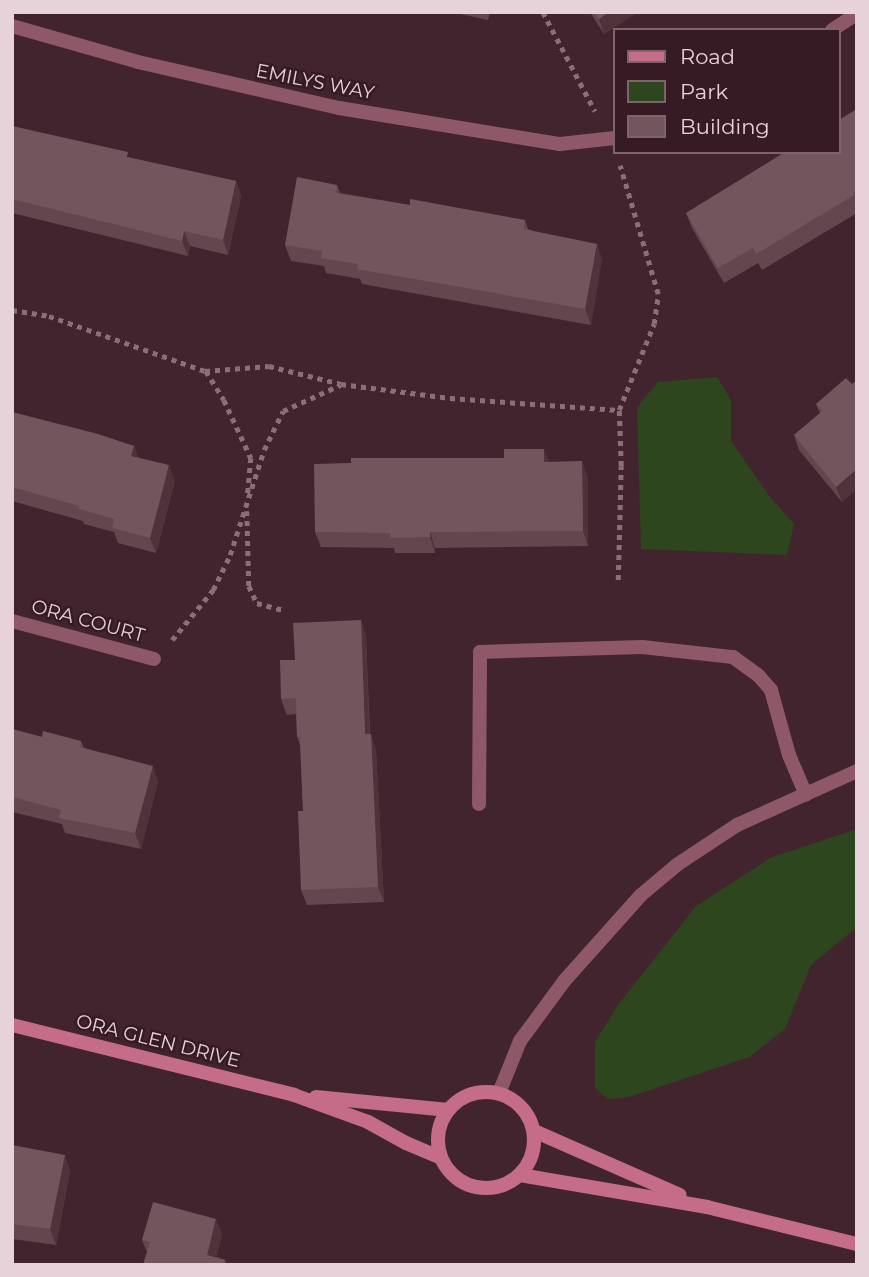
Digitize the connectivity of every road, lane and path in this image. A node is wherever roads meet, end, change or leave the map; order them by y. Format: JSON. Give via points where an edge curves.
{"nodes":[{"id":1,"x":543,"y":12,"type":"edge"},
{"id":2,"x":857,"y":14,"type":"edge"},
{"id":3,"x":12,"y":26,"type":"edge"},
{"id":4,"x":835,"y":28,"type":"edge"},
{"id":5,"x":613,"y":139,"type":"edge"},
{"id":6,"x":619,"y":163,"type":"dead end"},
{"id":7,"x":12,"y":310,"type":"edge"},
{"id":8,"x":205,"y":371,"type":"junction"},
{"id":9,"x":341,"y":384,"type":"junction"},
{"id":10,"x":619,"y":410,"type":"junction"},
{"id":11,"x":247,"y":504,"type":"junction"},
{"id":12,"x":618,"y":580,"type":"dead end"},
{"id":13,"x":283,"y":610,"type":"dead end"},
{"id":14,"x":12,"y":621,"type":"edge"},
{"id":15,"x":154,"y":659,"type":"joint"},
{"id":16,"x":857,"y":772,"type":"edge"},
{"id":17,"x":806,"y":795,"type":"junction"},
{"id":18,"x":479,"y":804,"type":"dead end"},
{"id":19,"x":12,"y":1025,"type":"edge"},
{"id":20,"x":499,"y":1093,"type":"junction"},
{"id":21,"x":294,"y":1095,"type":"junction"},
{"id":22,"x":448,"y":1110,"type":"junction"},
{"id":23,"x":534,"y":1131,"type":"junction"},
{"id":24,"x":441,"y":1158,"type":"junction"},
{"id":25,"x":520,"y":1175,"type":"junction"},
{"id":26,"x":707,"y":1207,"type":"junction"},
{"id":27,"x":857,"y":1244,"type":"edge"}],
"edges":[{"from":1,"to":5,"type":"path"},
{"from":2,"to":4,"type":"street"},
{"from":3,"to":5,"type":"street","name":"EMILYS WAY","via":[[151,65],[339,108],[560,144]]},
{"from":6,"to":10,"type":"path","via":[[658,294],[653,324]]},
{"from":7,"to":8,"type":"path","via":[[49,316]]},
{"from":8,"to":9,"type":"path","via":[[270,366]]},
{"from":8,"to":11,"type":"path","via":[[251,458]]},
{"from":9,"to":10,"type":"path","via":[[450,398]]},
{"from":9,"to":11,"type":"path","via":[[283,411],[264,450]]},
{"from":10,"to":12,"type":"path"},
{"from":11,"to":13,"type":"path","via":[[249,586],[257,603]]},
{"from":11,"to":15,"type":"path","via":[[213,590]]},
{"from":14,"to":15,"type":"street","name":"ORA COURT"},
{"from":16,"to":17,"type":"street"},
{"from":17,"to":18,"type":"street","via":[[771,690],[758,675],[733,657],[642,647],[480,652]]},
{"from":17,"to":20,"type":"street","via":[[737,825],[641,895],[565,980],[520,1041]]},
{"from":19,"to":21,"type":"street","name":"ORA GLEN DRIVE"},
{"from":20,"to":22,"type":"street","via":[[471,1094]]},
{"from":20,"to":23,"type":"street","via":[[522,1108]]},
{"from":21,"to":22,"type":"street","name":"ORA GLEN DRIVE"},
{"from":21,"to":24,"type":"street","name":"ORA GLEN DRIVE","via":[[368,1122]]},
{"from":22,"to":24,"type":"street","via":[[440,1125]]},
{"from":23,"to":25,"type":"street","via":[[534,1147]]},
{"from":23,"to":26,"type":"street"},
{"from":24,"to":25,"type":"street","via":[[449,1171],[475,1187],[507,1184]]},
{"from":25,"to":26,"type":"street"},
{"from":26,"to":27,"type":"street"}]}
